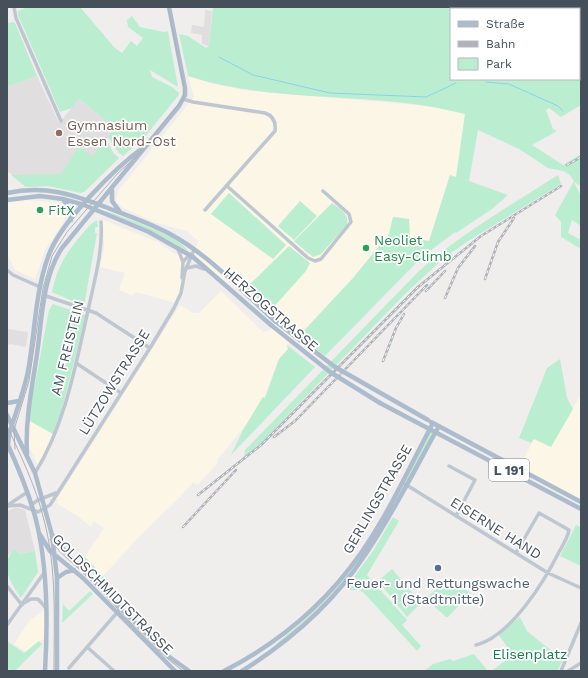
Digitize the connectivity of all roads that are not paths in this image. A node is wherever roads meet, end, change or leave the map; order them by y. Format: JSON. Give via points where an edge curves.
{"nodes":[{"id":1,"x":14,"y":7,"type":"edge"},
{"id":2,"x":169,"y":7,"type":"edge"},
{"id":3,"x":183,"y":99,"type":"junction"},
{"id":4,"x":61,"y":121,"type":"dead end"},
{"id":5,"x":147,"y":146,"type":"junction"},
{"id":6,"x":227,"y":186,"type":"junction"},
{"id":7,"x":112,"y":190,"type":"junction"},
{"id":8,"x":323,"y":191,"type":"dead end"},
{"id":9,"x":7,"y":193,"type":"edge"},
{"id":10,"x":63,"y":199,"type":"junction"},
{"id":11,"x":7,"y":200,"type":"edge"},
{"id":12,"x":88,"y":200,"type":"junction"},
{"id":13,"x":97,"y":204,"type":"junction"},
{"id":14,"x":84,"y":205,"type":"junction"},
{"id":15,"x":95,"y":210,"type":"junction"},
{"id":16,"x":205,"y":210,"type":"dead end"},
{"id":17,"x":120,"y":212,"type":"junction"},
{"id":18,"x":71,"y":220,"type":"junction"},
{"id":19,"x":101,"y":222,"type":"dead end"},
{"id":20,"x":176,"y":247,"type":"junction"},
{"id":21,"x":194,"y":250,"type":"junction"},
{"id":22,"x":191,"y":256,"type":"junction"},
{"id":23,"x":184,"y":262,"type":"junction"},
{"id":24,"x":187,"y":268,"type":"junction"},
{"id":25,"x":7,"y":270,"type":"edge"},
{"id":26,"x":216,"y":276,"type":"junction"},
{"id":27,"x":183,"y":281,"type":"junction"},
{"id":28,"x":40,"y":287,"type":"junction"},
{"id":29,"x":46,"y":296,"type":"junction"},
{"id":30,"x":88,"y":310,"type":"junction"},
{"id":31,"x":150,"y":348,"type":"junction"},
{"id":32,"x":76,"y":363,"type":"junction"},
{"id":33,"x":121,"y":393,"type":"junction"},
{"id":34,"x":19,"y":401,"type":"junction"},
{"id":35,"x":7,"y":403,"type":"edge"},
{"id":36,"x":7,"y":415,"type":"edge"},
{"id":37,"x":433,"y":423,"type":"junction"},
{"id":38,"x":12,"y":425,"type":"junction"},
{"id":39,"x":439,"y":426,"type":"junction"},
{"id":40,"x":430,"y":429,"type":"junction"},
{"id":41,"x":436,"y":432,"type":"junction"},
{"id":42,"x":7,"y":443,"type":"edge"},
{"id":43,"x":27,"y":454,"type":"junction"},
{"id":44,"x":449,"y":466,"type":"dead end"},
{"id":45,"x":34,"y":473,"type":"junction"},
{"id":46,"x":402,"y":482,"type":"junction"},
{"id":47,"x":407,"y":485,"type":"junction"},
{"id":48,"x":26,"y":493,"type":"junction"},
{"id":49,"x":57,"y":493,"type":"junction"},
{"id":50,"x":43,"y":498,"type":"junction"},
{"id":51,"x":581,"y":502,"type":"edge"},
{"id":52,"x":31,"y":505,"type":"junction"},
{"id":53,"x":7,"y":506,"type":"edge"},
{"id":54,"x":46,"y":509,"type":"junction"},
{"id":55,"x":581,"y":509,"type":"edge"},
{"id":56,"x":33,"y":510,"type":"junction"},
{"id":57,"x":456,"y":516,"type":"junction"},
{"id":58,"x":38,"y":532,"type":"junction"},
{"id":59,"x":52,"y":535,"type":"junction"},
{"id":60,"x":516,"y":553,"type":"junction"},
{"id":61,"x":55,"y":555,"type":"junction"},
{"id":62,"x":74,"y":570,"type":"junction"},
{"id":63,"x":44,"y":573,"type":"junction"},
{"id":64,"x":548,"y":573,"type":"junction"},
{"id":65,"x":57,"y":578,"type":"junction"},
{"id":66,"x":7,"y":586,"type":"edge"},
{"id":67,"x":581,"y":588,"type":"edge"},
{"id":68,"x":22,"y":605,"type":"junction"},
{"id":69,"x":46,"y":608,"type":"junction"},
{"id":70,"x":122,"y":608,"type":"junction"},
{"id":71,"x":117,"y":613,"type":"junction"},
{"id":72,"x":581,"y":622,"type":"edge"},
{"id":73,"x":7,"y":625,"type":"edge"},
{"id":74,"x":476,"y":645,"type":"dead end"},
{"id":75,"x":87,"y":647,"type":"junction"},
{"id":76,"x":581,"y":663,"type":"edge"},
{"id":77,"x":69,"y":668,"type":"dead end"},
{"id":78,"x":569,"y":670,"type":"edge"},
{"id":79,"x":45,"y":671,"type":"edge"},
{"id":80,"x":57,"y":671,"type":"edge"},
{"id":81,"x":114,"y":671,"type":"edge"},
{"id":82,"x":175,"y":671,"type":"edge"},
{"id":83,"x":189,"y":671,"type":"edge"},
{"id":84,"x":224,"y":671,"type":"edge"},
{"id":85,"x":242,"y":671,"type":"edge"},
{"id":86,"x":561,"y":671,"type":"edge"}],
"edges":[{"from":1,"to":4,"type":"street","via":[[16,18]]},
{"from":2,"to":3,"type":"main road","via":[[185,88]]},
{"from":3,"to":5,"type":"main road"},
{"from":3,"to":6,"type":"street","via":[[265,114],[274,121],[275,131]]},
{"from":5,"to":7,"type":"main road"},
{"from":5,"to":12,"type":"main road","via":[[116,168]]},
{"from":6,"to":8,"type":"street","via":[[308,258],[315,261],[321,259],[351,222],[349,214]]},
{"from":6,"to":16,"type":"street"},
{"from":7,"to":13,"type":"main road"},
{"from":7,"to":17,"type":"main road","via":[[112,201]]},
{"from":9,"to":12,"type":"main road","name":"HERZOGSTRASSE","via":[[45,190]]},
{"from":10,"to":11,"type":"main road","name":"HERZOGSTRASSE","via":[[40,196]]},
{"from":10,"to":14,"type":"main road","name":"HERZOGSTRASSE"},
{"from":10,"to":18,"type":"main road","via":[[70,210]]},
{"from":12,"to":13,"type":"main road","name":"HERZOGSTRASSE"},
{"from":12,"to":14,"type":"main road"},
{"from":13,"to":15,"type":"main road"},
{"from":13,"to":17,"type":"main road","name":"HERZOGSTRASSE"},
{"from":14,"to":15,"type":"main road","name":"HERZOGSTRASSE"},
{"from":14,"to":18,"type":"main road"},
{"from":15,"to":20,"type":"main road","name":"HERZOGSTRASSE"},
{"from":15,"to":29,"type":"main road","via":[[58,254],[50,274]]},
{"from":17,"to":21,"type":"main road","name":"HERZOGSTRASSE","via":[[170,234]]},
{"from":18,"to":28,"type":"main road","via":[[52,247]]},
{"from":19,"to":30,"type":"street","name":"AM FREISTEIN","via":[[101,250]]},
{"from":20,"to":22,"type":"main road","name":"HERZOGSTRASSE"},
{"from":20,"to":23,"type":"street"},
{"from":21,"to":22,"type":"street","name":"LÜTZOWSTRASSE"},
{"from":21,"to":37,"type":"main road","name":"HERZOGSTRASSE","bridge":true,"via":[[275,321],[335,367]]},
{"from":22,"to":23,"type":"street"},
{"from":22,"to":24,"type":"street","name":"LÜTZOWSTRASSE"},
{"from":22,"to":26,"type":"main road","name":"HERZOGSTRASSE"},
{"from":23,"to":27,"type":"street","name":"LÜTZOWSTRASSE","via":[[181,274]]},
{"from":24,"to":26,"type":"street","via":[[199,266],[210,275]]},
{"from":24,"to":27,"type":"street","name":"LÜTZOWSTRASSE"},
{"from":25,"to":28,"type":"street"},
{"from":26,"to":40,"type":"main road","name":"HERZOGSTRASSE","bridge":true,"via":[[271,325],[336,376]]},
{"from":27,"to":31,"type":"street","name":"LÜTZOWSTRASSE","via":[[177,301]]},
{"from":28,"to":34,"type":"main road","via":[[28,372]]},
{"from":29,"to":30,"type":"street"},
{"from":29,"to":43,"type":"main road","via":[[26,426]]},
{"from":30,"to":31,"type":"street"},
{"from":30,"to":32,"type":"street","name":"AM FREISTEIN"},
{"from":31,"to":33,"type":"street","name":"LÜTZOWSTRASSE"},
{"from":32,"to":33,"type":"street"},
{"from":32,"to":45,"type":"street","name":"AM FREISTEIN","via":[[61,417]]},
{"from":33,"to":49,"type":"street","name":"LÜTZOWSTRASSE"},
{"from":34,"to":35,"type":"main road"},
{"from":34,"to":38,"type":"main road"},
{"from":36,"to":38,"type":"main road"},
{"from":37,"to":39,"type":"main road","name":"HERZOGSTRASSE","number":"L 191"},
{"from":37,"to":40,"type":"main road","name":"GERLINGSTRASSE"},
{"from":38,"to":42,"type":"main road"},
{"from":38,"to":43,"type":"main road"},
{"from":39,"to":41,"type":"main road","name":"GERLINGSTRASSE"},
{"from":39,"to":51,"type":"main road","number":"L 191"},
{"from":40,"to":41,"type":"main road","name":"HERZOGSTRASSE","number":"L 191"},
{"from":40,"to":46,"type":"main road","name":"GERLINGSTRASSE"},
{"from":41,"to":47,"type":"main road","name":"GERLINGSTRASSE"},
{"from":41,"to":55,"type":"main road","number":"L 191"},
{"from":42,"to":48,"type":"main road"},
{"from":43,"to":45,"type":"main road"},
{"from":44,"to":57,"type":"street","via":[[475,480]]},
{"from":45,"to":50,"type":"main road"},
{"from":46,"to":47,"type":"street","name":"EISERNE HAND"},
{"from":46,"to":84,"type":"main road","name":"GERLINGSTRASSE","via":[[361,553],[326,596],[270,645]]},
{"from":47,"to":57,"type":"street","name":"EISERNE HAND"},
{"from":47,"to":85,"type":"main road","name":"GERLINGSTRASSE","via":[[365,556],[339,589],[304,625],[274,650]]},
{"from":48,"to":52,"type":"main road"},
{"from":48,"to":53,"type":"street"},
{"from":49,"to":50,"type":"street"},
{"from":49,"to":54,"type":"street","name":"LÜTZOWSTRASSE"},
{"from":50,"to":52,"type":"street"},
{"from":50,"to":54,"type":"main road"},
{"from":52,"to":56,"type":"main road"},
{"from":53,"to":56,"type":"street","via":[[20,505]]},
{"from":54,"to":56,"type":"street","via":[[38,512]]},
{"from":54,"to":59,"type":"main road"},
{"from":56,"to":58,"type":"main road"},
{"from":57,"to":60,"type":"street","name":"EISERNE HAND"},
{"from":58,"to":61,"type":"main road","name":"GOLDSCHMIDTSTRASSE"},
{"from":58,"to":63,"type":"main road"},
{"from":59,"to":61,"type":"main road"},
{"from":59,"to":70,"type":"main road","name":"GOLDSCHMIDTSTRASSE","via":[[67,554]]},
{"from":60,"to":64,"type":"street","name":"EISERNE HAND"},
{"from":60,"to":64,"type":"street","via":[[539,512],[569,530]]},
{"from":61,"to":62,"type":"main road","name":"GOLDSCHMIDTSTRASSE"},
{"from":61,"to":65,"type":"main road"},
{"from":62,"to":65,"type":"main road"},
{"from":62,"to":71,"type":"main road","name":"GOLDSCHMIDTSTRASSE"},
{"from":63,"to":68,"type":"street"},
{"from":63,"to":69,"type":"main road"},
{"from":64,"to":67,"type":"street","name":"EISERNE HAND"},
{"from":64,"to":74,"type":"street","via":[[518,616],[486,642]]},
{"from":65,"to":80,"type":"main road"},
{"from":66,"to":68,"type":"street"},
{"from":68,"to":69,"type":"street","via":[[35,598],[42,601]]},
{"from":68,"to":73,"type":"street"},
{"from":69,"to":79,"type":"main road"},
{"from":70,"to":71,"type":"street"},
{"from":70,"to":83,"type":"main road","name":"GOLDSCHMIDTSTRASSE","via":[[168,656]]},
{"from":71,"to":75,"type":"street"},
{"from":71,"to":82,"type":"main road","name":"GOLDSCHMIDTSTRASSE"},
{"from":72,"to":86,"type":"street"},
{"from":75,"to":77,"type":"street"},
{"from":75,"to":81,"type":"street"},
{"from":76,"to":78,"type":"street"}]}
